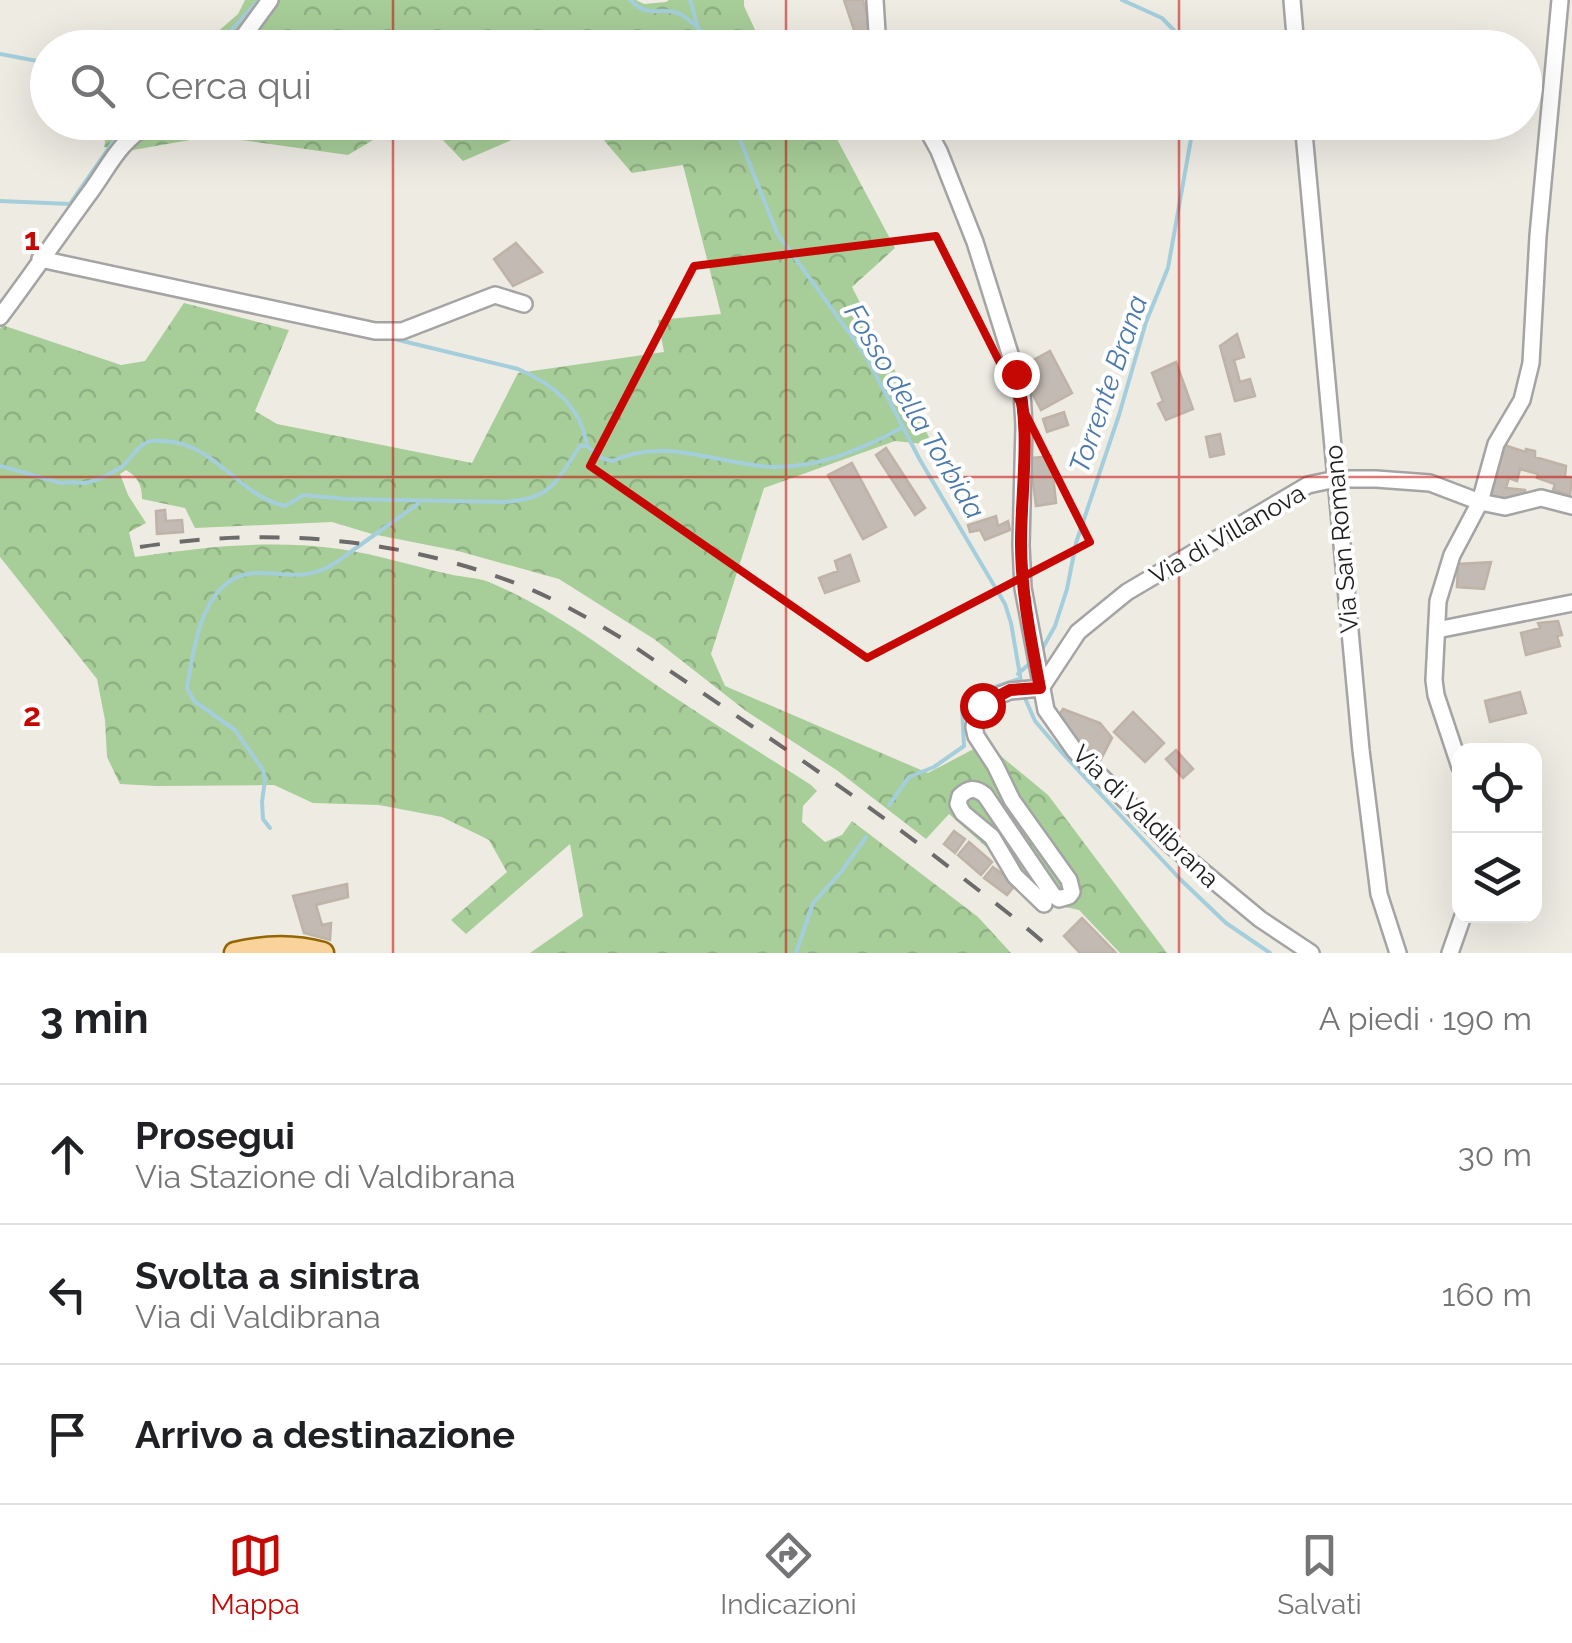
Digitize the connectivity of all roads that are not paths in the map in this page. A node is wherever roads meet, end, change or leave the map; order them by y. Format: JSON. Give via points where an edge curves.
{"nodes":[{"id":1,"x":270,"y":0,"type":"edge"},
{"id":2,"x":875,"y":0,"type":"edge"},
{"id":3,"x":1292,"y":0,"type":"edge"},
{"id":4,"x":1560,"y":0,"type":"edge"},
{"id":5,"x":248,"y":30,"type":"edge"},
{"id":6,"x":877,"y":30,"type":"edge"},
{"id":7,"x":1294,"y":30,"type":"edge"},
{"id":8,"x":127,"y":140,"type":"edge"},
{"id":9,"x":932,"y":140,"type":"edge"},
{"id":10,"x":1305,"y":140,"type":"edge"},
{"id":11,"x":40,"y":259,"type":"junction"},
{"id":12,"x":524,"y":304,"type":"dead end"},
{"id":13,"x":0,"y":317,"type":"edge"},
{"id":14,"x":1336,"y":479,"type":"junction"},
{"id":15,"x":1480,"y":502,"type":"junction"},
{"id":16,"x":1572,"y":506,"type":"edge"},
{"id":17,"x":1572,"y":603,"type":"edge"},
{"id":18,"x":1437,"y":630,"type":"junction"},
{"id":19,"x":1040,"y":688,"type":"junction"},
{"id":20,"x":1452,"y":743,"type":"edge"},
{"id":21,"x":1044,"y":904,"type":"dead end"},
{"id":22,"x":1461,"y":923,"type":"edge"},
{"id":23,"x":235,"y":953,"type":"edge"},
{"id":24,"x":323,"y":953,"type":"edge"},
{"id":25,"x":1312,"y":953,"type":"edge"},
{"id":26,"x":1398,"y":953,"type":"edge"},
{"id":27,"x":1450,"y":953,"type":"edge"}],
"edges":[{"from":1,"to":5,"type":"street"},
{"from":2,"to":6,"type":"street"},
{"from":3,"to":7,"type":"street"},
{"from":4,"to":15,"type":"street","via":[[1531,363]]},
{"from":8,"to":11,"type":"street"},
{"from":9,"to":19,"type":"street","name":"Via di Valdibrana","via":[[975,242],[1022,392],[1023,588]]},
{"from":10,"to":14,"type":"street","name":"Via San Romano"},
{"from":11,"to":12,"type":"street","via":[[376,331],[402,331],[494,295]]},
{"from":11,"to":13,"type":"street"},
{"from":14,"to":15,"type":"street","name":"Via di Villanova","via":[[1430,483]]},
{"from":14,"to":19,"type":"street","name":"Via di Villanova","via":[[1308,485],[1127,592],[1078,632]]},
{"from":14,"to":26,"type":"street","name":"Via San Romano","via":[[1373,857]]},
{"from":15,"to":16,"type":"street","name":"Via di Villanova","via":[[1511,508],[1542,498]]},
{"from":15,"to":18,"type":"street","via":[[1448,565]]},
{"from":17,"to":18,"type":"street"},
{"from":18,"to":20,"type":"street","via":[[1434,680]]},
{"from":19,"to":21,"type":"street","via":[[1010,690],[982,705],[974,720],[976,736],[1069,880],[1069,896],[1053,895],[984,795],[969,789],[958,804]]},
{"from":19,"to":25,"type":"street","name":"Via di Valdibrana","via":[[1046,710],[1075,751],[1172,846]]},
{"from":22,"to":27,"type":"street"},
{"from":23,"to":24,"type":"main road"}]}
